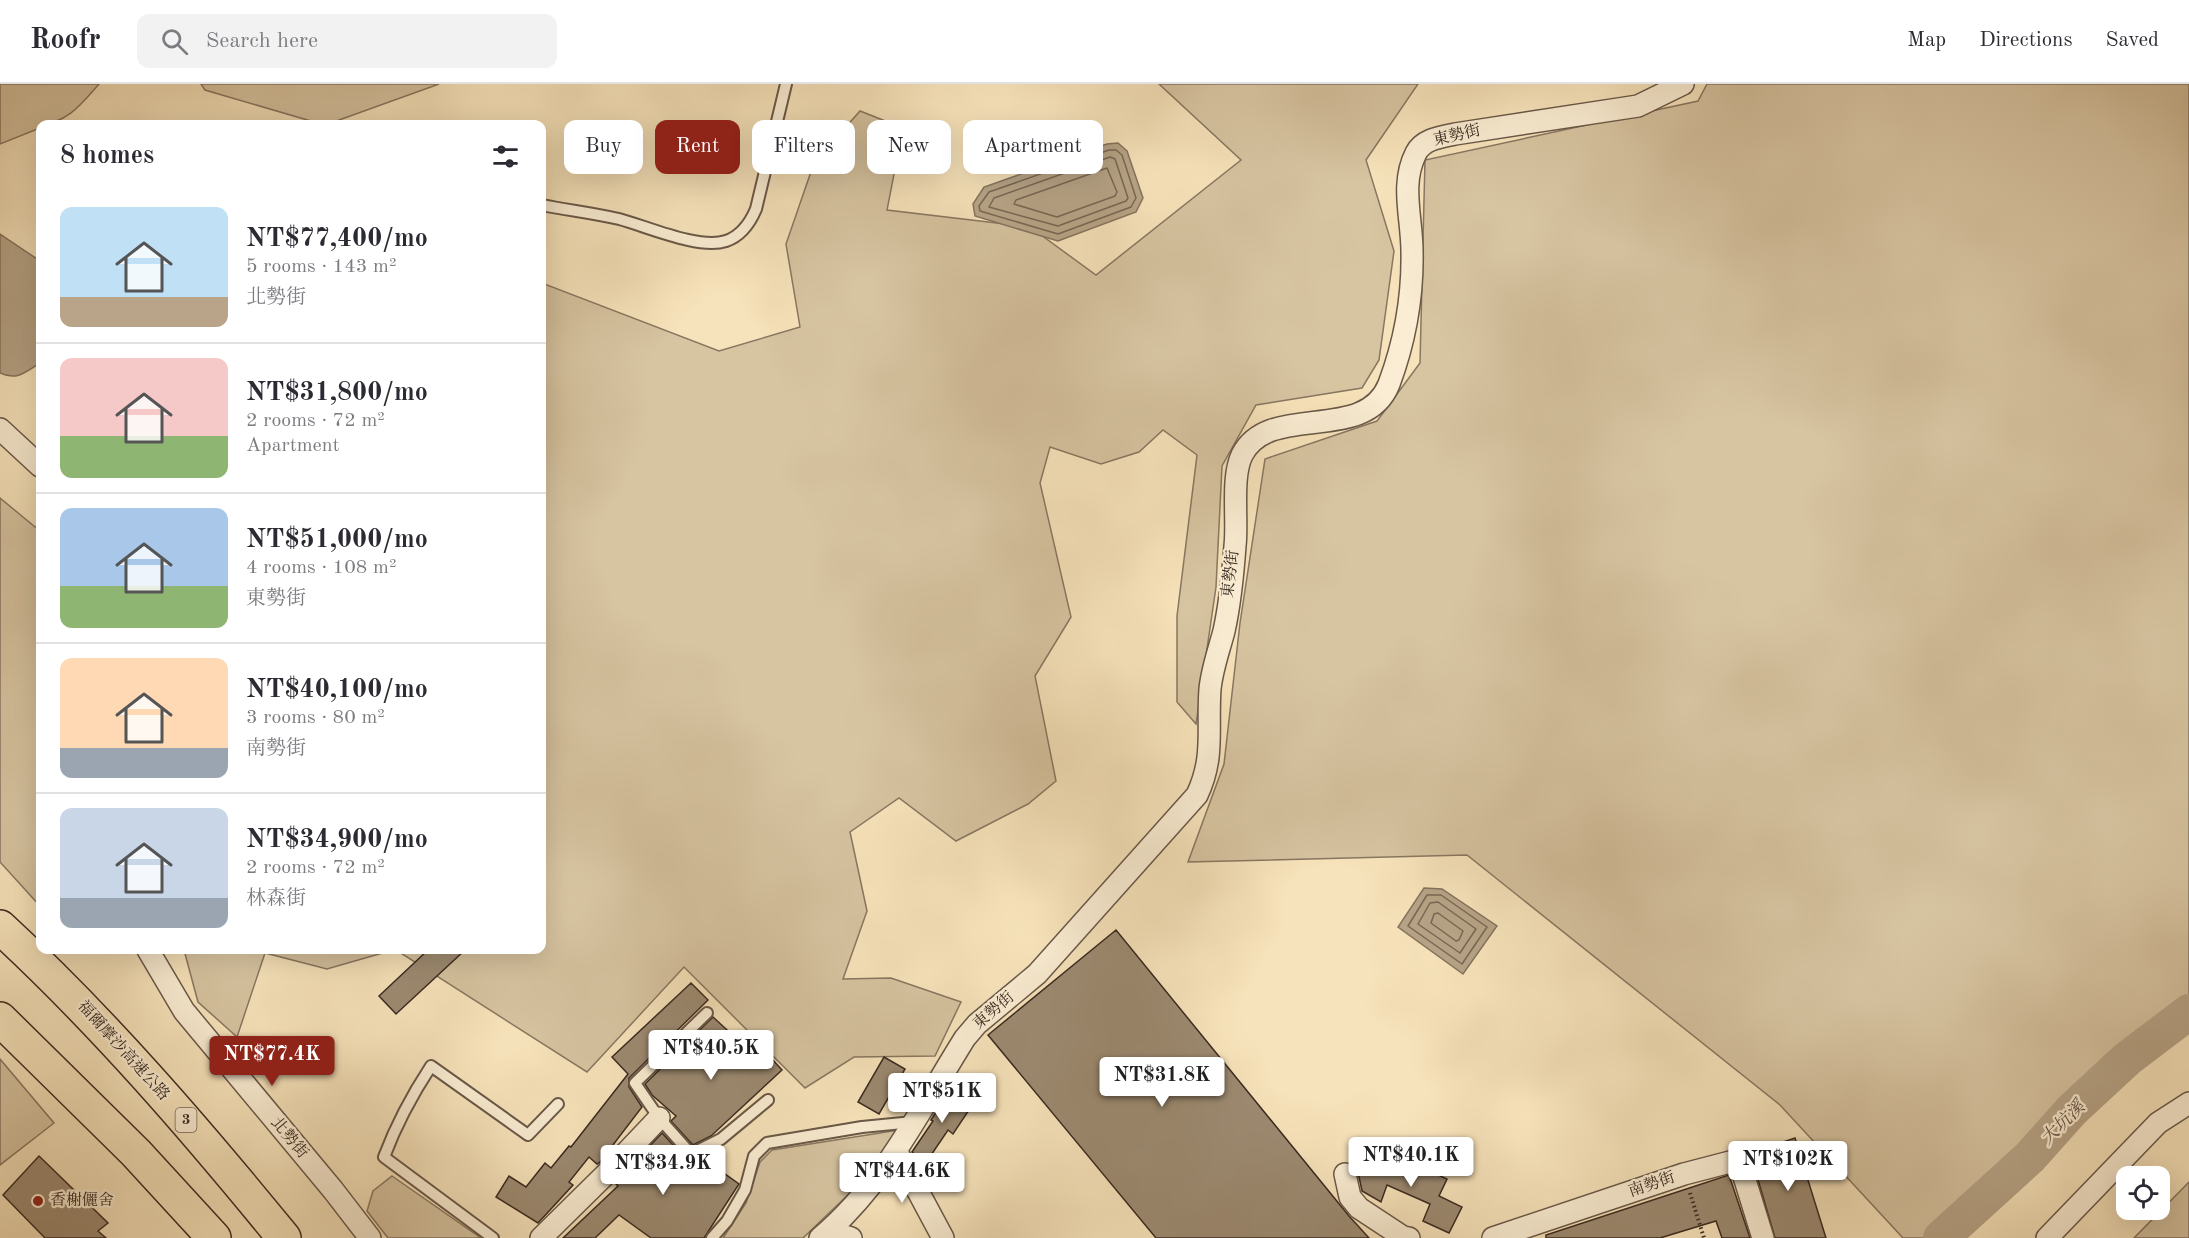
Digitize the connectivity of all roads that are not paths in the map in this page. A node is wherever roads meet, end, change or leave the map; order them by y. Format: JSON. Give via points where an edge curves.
{"nodes":[{"id":1,"x":786,"y":84,"type":"edge"},
{"id":2,"x":1683,"y":84,"type":"edge"},
{"id":3,"x":546,"y":206,"type":"edge"},
{"id":4,"x":3,"y":431,"type":"edge"},
{"id":5,"x":36,"y":462,"type":"edge"},
{"id":6,"x":0,"y":903,"type":"edge"},
{"id":7,"x":0,"y":927,"type":"edge"},
{"id":8,"x":36,"y":953,"type":"edge"},
{"id":9,"x":37,"y":954,"type":"edge"},
{"id":10,"x":149,"y":954,"type":"edge"},
{"id":11,"x":52,"y":975,"type":"junction"},
{"id":12,"x":707,"y":1013,"type":"dead end"},
{"id":13,"x":0,"y":1019,"type":"edge"},
{"id":14,"x":768,"y":1100,"type":"dead end"},
{"id":15,"x":2189,"y":1103,"type":"edge"},
{"id":16,"x":558,"y":1104,"type":"dead end"},
{"id":17,"x":659,"y":1118,"type":"junction"},
{"id":18,"x":913,"y":1122,"type":"junction"},
{"id":19,"x":897,"y":1152,"type":"junction"},
{"id":20,"x":1345,"y":1174,"type":"dead end"},
{"id":21,"x":825,"y":1234,"type":"edge"},
{"id":22,"x":214,"y":1238,"type":"edge"},
{"id":23,"x":284,"y":1238,"type":"edge"},
{"id":24,"x":370,"y":1238,"type":"edge"},
{"id":25,"x":493,"y":1238,"type":"edge"},
{"id":26,"x":541,"y":1238,"type":"edge"},
{"id":27,"x":712,"y":1238,"type":"edge"},
{"id":28,"x":851,"y":1238,"type":"edge"},
{"id":29,"x":942,"y":1238,"type":"edge"},
{"id":30,"x":1409,"y":1238,"type":"edge"},
{"id":31,"x":1493,"y":1238,"type":"edge"},
{"id":32,"x":1764,"y":1238,"type":"edge"},
{"id":33,"x":2047,"y":1238,"type":"edge"}],
"edges":[{"from":1,"to":3,"type":"lane","via":[[751,222],[725,242],[692,240],[617,219]]},
{"from":2,"to":18,"type":"street","name":"東勢街","via":[[1638,106],[1455,134],[1429,140],[1417,150],[1407,177],[1412,251],[1409,315],[1388,387],[1380,401],[1336,420],[1272,429],[1253,439],[1241,456],[1236,545],[1224,629],[1210,689],[1211,751],[1197,795],[1037,974],[971,1031]]},
{"from":4,"to":5,"type":"street"},
{"from":6,"to":8,"type":"highway"},
{"from":7,"to":11,"type":"highway","name":"福爾摩沙高速公路","number":"3"},
{"from":9,"to":11,"type":"highway"},
{"from":10,"to":24,"type":"street","name":"北勢街","via":[[184,1011]]},
{"from":11,"to":23,"type":"highway","name":"福爾摩沙高速公路","number":"3","via":[[198,1133]]},
{"from":12,"to":17,"type":"lane","via":[[635,1083]]},
{"from":13,"to":22,"type":"highway","via":[[136,1153]]},
{"from":14,"to":17,"type":"lane","via":[[721,1139],[691,1154]]},
{"from":15,"to":33,"type":"street","via":[[2158,1123]]},
{"from":16,"to":25,"type":"lane","via":[[528,1135],[431,1066],[391,1139],[384,1157]]},
{"from":17,"to":26,"type":"street"},
{"from":18,"to":19,"type":"street","name":"東勢街"},
{"from":18,"to":27,"type":"lane","via":[[767,1143],[754,1156],[745,1190]]},
{"from":19,"to":21,"type":"street","name":"東勢街"},
{"from":19,"to":29,"type":"street"},
{"from":20,"to":30,"type":"street","via":[[1350,1197],[1359,1208],[1403,1238]]},
{"from":21,"to":28,"type":"street"},
{"from":31,"to":32,"type":"street","name":"南勢街","via":[[1730,1162],[1741,1167]]}]}
